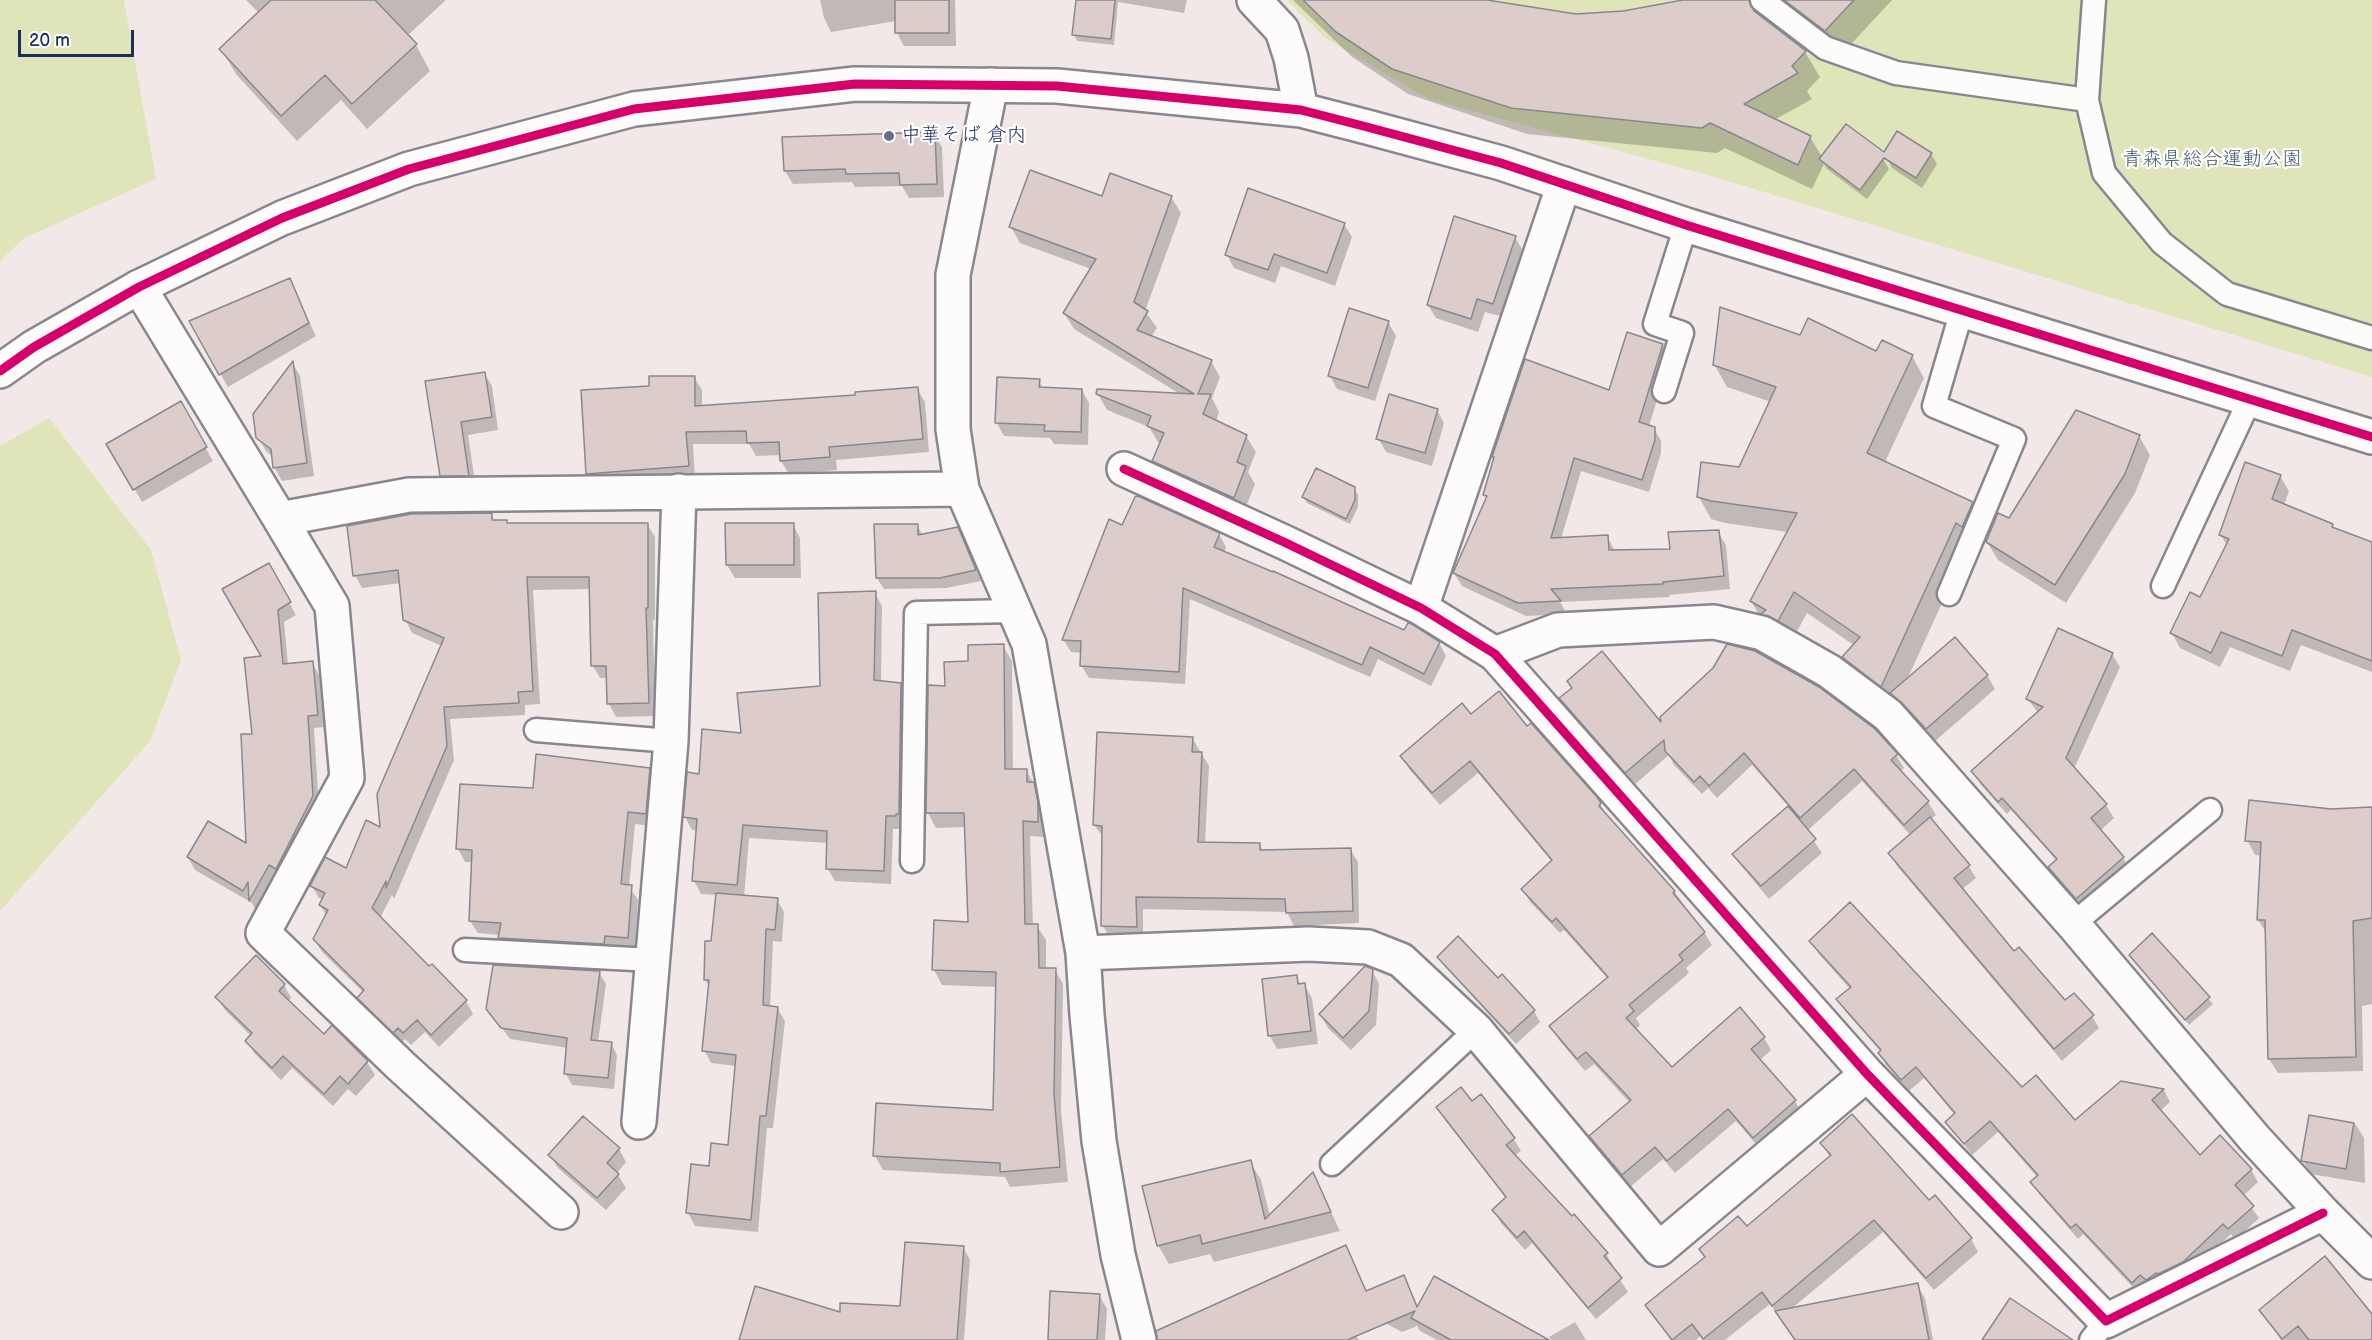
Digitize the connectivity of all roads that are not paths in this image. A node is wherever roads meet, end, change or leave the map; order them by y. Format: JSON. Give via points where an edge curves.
{"nodes":[{"id":1,"x":1254,"y":0,"type":"edge"},
{"id":2,"x":1762,"y":0,"type":"edge"},
{"id":3,"x":2094,"y":0,"type":"edge"},
{"id":4,"x":991,"y":85,"type":"junction"},
{"id":5,"x":2087,"y":100,"type":"junction"},
{"id":6,"x":1301,"y":110,"type":"junction"},
{"id":7,"x":1564,"y":184,"type":"junction"},
{"id":8,"x":1686,"y":225,"type":"junction"},
{"id":9,"x":139,"y":287,"type":"junction"},
{"id":10,"x":1962,"y":310,"type":"junction"},
{"id":11,"x":2372,"y":338,"type":"edge"},
{"id":12,"x":0,"y":371,"type":"edge"},
{"id":13,"x":1664,"y":391,"type":"dead end"},
{"id":14,"x":2250,"y":399,"type":"junction"},
{"id":15,"x":2372,"y":437,"type":"edge"},
{"id":16,"x":1124,"y":470,"type":"dead end"},
{"id":17,"x":962,"y":489,"type":"junction"},
{"id":18,"x":679,"y":491,"type":"junction"},
{"id":19,"x":280,"y":519,"type":"junction"},
{"id":20,"x":2163,"y":586,"type":"dead end"},
{"id":21,"x":1949,"y":594,"type":"dead end"},
{"id":22,"x":1421,"y":608,"type":"junction"},
{"id":23,"x":1015,"y":611,"type":"junction"},
{"id":24,"x":1495,"y":654,"type":"junction"},
{"id":25,"x":536,"y":730,"type":"dead end"},
{"id":26,"x":671,"y":741,"type":"junction"},
{"id":27,"x":2210,"y":810,"type":"dead end"},
{"id":28,"x":912,"y":861,"type":"dead end"},
{"id":29,"x":2073,"y":924,"type":"junction"},
{"id":30,"x":465,"y":950,"type":"dead end"},
{"id":31,"x":1083,"y":953,"type":"junction"},
{"id":32,"x":652,"y":960,"type":"junction"},
{"id":33,"x":1476,"y":1030,"type":"junction"},
{"id":34,"x":1868,"y":1074,"type":"junction"},
{"id":35,"x":639,"y":1122,"type":"dead end"},
{"id":36,"x":1332,"y":1164,"type":"dead end"},
{"id":37,"x":561,"y":1212,"type":"dead end"},
{"id":38,"x":2323,"y":1213,"type":"junction"},
{"id":39,"x":2372,"y":1262,"type":"edge"},
{"id":40,"x":2099,"y":1331,"type":"edge"},
{"id":41,"x":1139,"y":1340,"type":"edge"}],
"edges":[{"from":1,"to":6,"type":"street","via":[[1282,30]]},
{"from":2,"to":5,"type":"lane","via":[[1825,48],[1896,73]]},
{"from":3,"to":5,"type":"lane"},
{"from":4,"to":6,"type":"street","via":[[1057,86]]},
{"from":4,"to":9,"type":"street","via":[[855,84],[634,109],[409,169],[282,218]]},
{"from":4,"to":17,"type":"street","via":[[952,275],[953,429]]},
{"from":5,"to":11,"type":"lane","via":[[2104,173],[2162,243],[2227,294]]},
{"from":6,"to":7,"type":"street","via":[[1501,163]]},
{"from":7,"to":8,"type":"street"},
{"from":7,"to":22,"type":"street"},
{"from":8,"to":10,"type":"street"},
{"from":8,"to":13,"type":"lane","via":[[1655,324],[1682,333]]},
{"from":9,"to":12,"type":"street"},
{"from":9,"to":19,"type":"street"},
{"from":10,"to":14,"type":"street"},
{"from":10,"to":21,"type":"lane","via":[[1934,406],[2014,439]]},
{"from":14,"to":15,"type":"street"},
{"from":14,"to":20,"type":"lane"},
{"from":16,"to":22,"type":"street"},
{"from":17,"to":18,"type":"street"},
{"from":17,"to":23,"type":"street"},
{"from":18,"to":19,"type":"street","via":[[409,495]]},
{"from":18,"to":26,"type":"street"},
{"from":19,"to":37,"type":"street","via":[[332,606],[347,778],[263,933],[400,1066]]},
{"from":22,"to":24,"type":"street"},
{"from":23,"to":28,"type":"lane","via":[[916,613]]},
{"from":23,"to":31,"type":"street","via":[[1029,644]]},
{"from":24,"to":29,"type":"street","via":[[1558,630],[1714,622],[1762,633],[1829,671],[1888,715]]},
{"from":24,"to":34,"type":"street"},
{"from":25,"to":26,"type":"lane"},
{"from":26,"to":32,"type":"street"},
{"from":27,"to":29,"type":"lane"},
{"from":29,"to":38,"type":"street","via":[[2247,1130]]},
{"from":30,"to":32,"type":"lane"},
{"from":31,"to":33,"type":"street","via":[[1309,944],[1368,947],[1401,960]]},
{"from":31,"to":41,"type":"street","via":[[1099,1141],[1118,1255]]},
{"from":32,"to":35,"type":"street"},
{"from":33,"to":34,"type":"street","via":[[1659,1249]]},
{"from":33,"to":36,"type":"lane"},
{"from":34,"to":40,"type":"street"},
{"from":38,"to":39,"type":"street"},
{"from":38,"to":40,"type":"street"}]}
